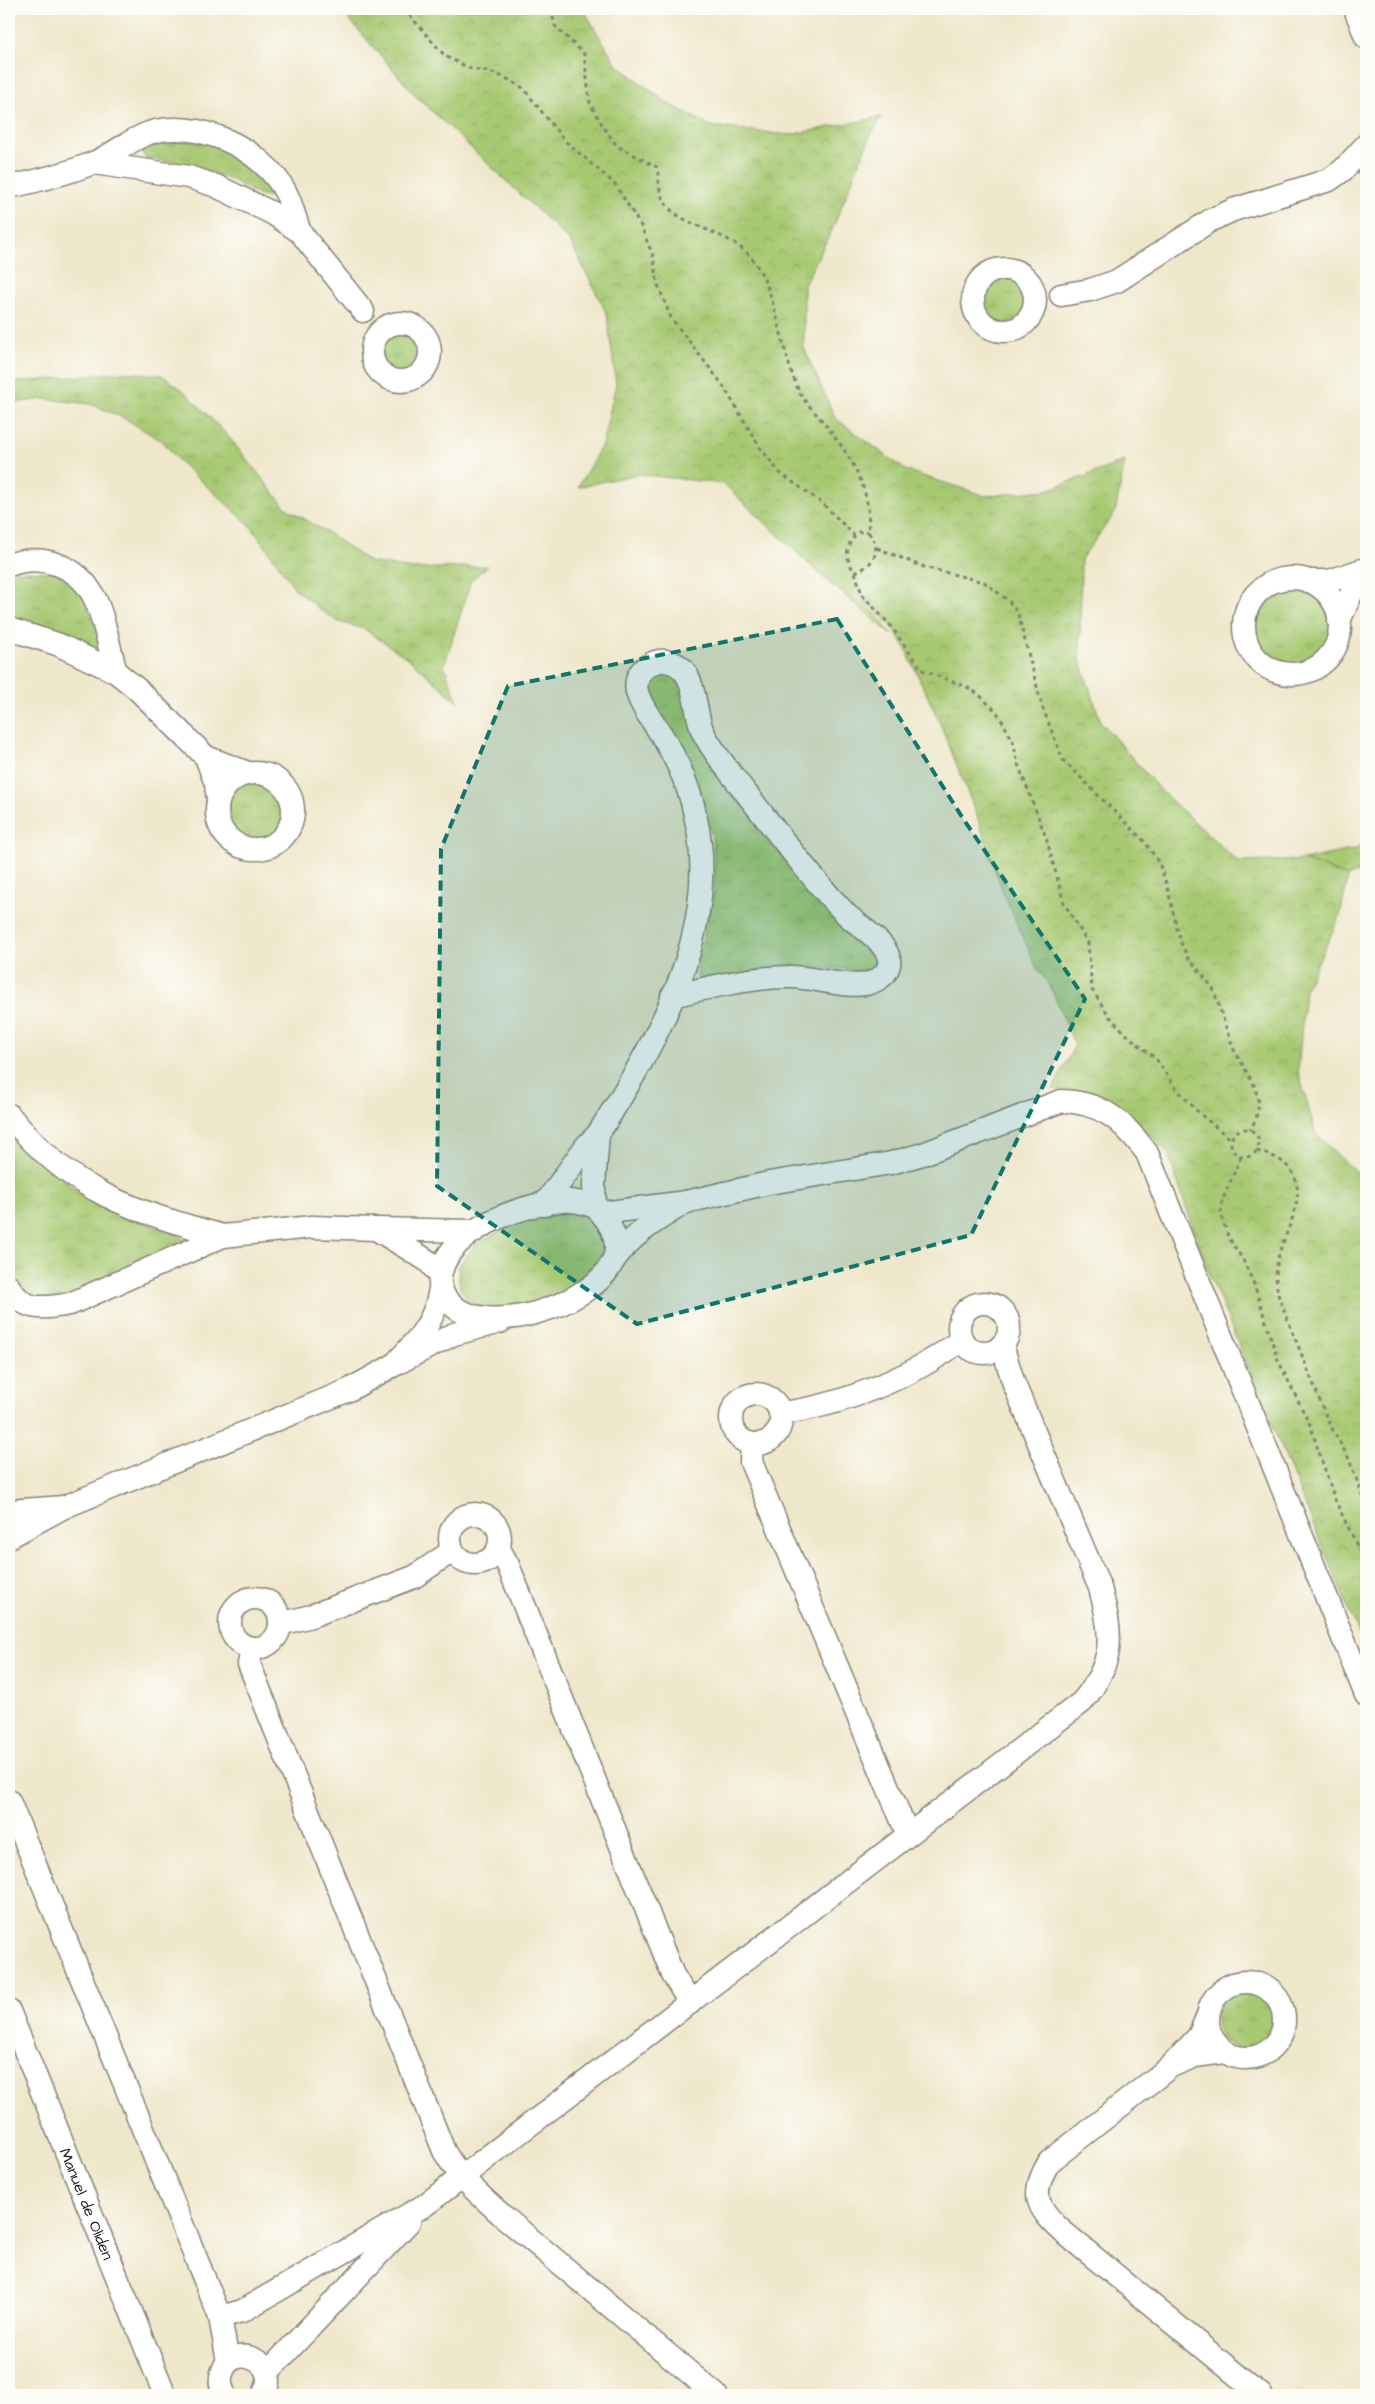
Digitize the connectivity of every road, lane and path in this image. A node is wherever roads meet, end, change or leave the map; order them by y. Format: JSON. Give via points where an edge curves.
{"nodes":[{"id":1,"x":404,"y":9,"type":"edge"},
{"id":2,"x":551,"y":9,"type":"edge"},
{"id":3,"x":1356,"y":9,"type":"edge"},
{"id":4,"x":1366,"y":37,"type":"edge"},
{"id":5,"x":1366,"y":145,"type":"edge"},
{"id":6,"x":94,"y":163,"type":"junction"},
{"id":7,"x":9,"y":187,"type":"edge"},
{"id":8,"x":300,"y":232,"type":"junction"},
{"id":9,"x":1029,"y":282,"type":"junction"},
{"id":10,"x":1061,"y":295,"type":"junction"},
{"id":11,"x":364,"y":311,"type":"junction"},
{"id":12,"x":1031,"y":314,"type":"junction"},
{"id":13,"x":396,"y":323,"type":"junction"},
{"id":14,"x":372,"y":344,"type":"junction"},
{"id":15,"x":868,"y":532,"type":"junction"},
{"id":16,"x":854,"y":535,"type":"junction"},
{"id":17,"x":877,"y":548,"type":"junction"},
{"id":18,"x":9,"y":565,"type":"edge"},
{"id":19,"x":1364,"y":568,"type":"edge"},
{"id":20,"x":855,"y":572,"type":"junction"},
{"id":21,"x":1308,"y":581,"type":"junction"},
{"id":22,"x":1340,"y":621,"type":"junction"},
{"id":23,"x":9,"y":629,"type":"edge"},
{"id":24,"x":116,"y":672,"type":"junction"},
{"id":25,"x":206,"y":757,"type":"junction"},
{"id":26,"x":248,"y":773,"type":"junction"},
{"id":27,"x":218,"y":800,"type":"junction"},
{"id":28,"x":672,"y":996,"type":"junction"},
{"id":29,"x":9,"y":1115,"type":"edge"},
{"id":30,"x":1250,"y":1130,"type":"junction"},
{"id":31,"x":598,"y":1134,"type":"junction"},
{"id":32,"x":1232,"y":1140,"type":"junction"},
{"id":33,"x":1257,"y":1151,"type":"junction"},
{"id":34,"x":1241,"y":1157,"type":"junction"},
{"id":35,"x":686,"y":1202,"type":"junction"},
{"id":36,"x":544,"y":1205,"type":"junction"},
{"id":37,"x":599,"y":1210,"type":"junction"},
{"id":38,"x":376,"y":1229,"type":"junction"},
{"id":39,"x":473,"y":1231,"type":"junction"},
{"id":40,"x":223,"y":1236,"type":"junction"},
{"id":41,"x":614,"y":1260,"type":"junction"},
{"id":42,"x":440,"y":1282,"type":"junction"},
{"id":43,"x":9,"y":1287,"type":"edge"},
{"id":44,"x":510,"y":1319,"type":"junction"},
{"id":45,"x":961,"y":1340,"type":"junction"},
{"id":46,"x":1002,"y":1345,"type":"junction"},
{"id":47,"x":394,"y":1365,"type":"junction"},
{"id":48,"x":780,"y":1413,"type":"junction"},
{"id":49,"x":752,"y":1444,"type":"junction"},
{"id":50,"x":1366,"y":1504,"type":"edge"},
{"id":51,"x":64,"y":1507,"type":"junction"},
{"id":52,"x":9,"y":1511,"type":"edge"},
{"id":53,"x":9,"y":1537,"type":"edge"},
{"id":54,"x":499,"y":1549,"type":"junction"},
{"id":55,"x":452,"y":1551,"type":"junction"},
{"id":56,"x":1366,"y":1564,"type":"edge"},
{"id":57,"x":280,"y":1624,"type":"junction"},
{"id":58,"x":252,"y":1648,"type":"junction"},
{"id":59,"x":1366,"y":1695,"type":"edge"},
{"id":60,"x":9,"y":1801,"type":"edge"},
{"id":61,"x":908,"y":1835,"type":"junction"},
{"id":62,"x":690,"y":2003,"type":"junction"},
{"id":63,"x":9,"y":2011,"type":"edge"},
{"id":64,"x":1208,"y":2015,"type":"junction"},
{"id":65,"x":1224,"y":2052,"type":"junction"},
{"id":66,"x":1171,"y":2066,"type":"junction"},
{"id":67,"x":462,"y":2177,"type":"junction"},
{"id":68,"x":426,"y":2205,"type":"junction"},
{"id":69,"x":220,"y":2317,"type":"junction"},
{"id":70,"x":228,"y":2362,"type":"junction"},
{"id":71,"x":268,"y":2388,"type":"edge"},
{"id":72,"x":164,"y":2395,"type":"edge"},
{"id":73,"x":225,"y":2395,"type":"edge"},
{"id":74,"x":716,"y":2395,"type":"edge"},
{"id":75,"x":1261,"y":2395,"type":"edge"}],
"edges":[{"from":1,"to":16,"type":"path","via":[[446,56],[471,69],[506,78],[523,88],[565,141],[615,184],[641,226],[671,318],[722,384],[761,449],[780,473],[822,503]]},
{"from":2,"to":15,"type":"path","via":[[555,26],[584,54],[590,103],[610,137],[625,151],[657,167],[662,199],[678,216],[733,241],[756,265],[774,309],[800,393],[843,448],[868,497]]},
{"from":3,"to":4,"type":"street"},
{"from":5,"to":10,"type":"street","via":[[1329,180],[1233,210],[1211,220],[1117,281]]},
{"from":6,"to":7,"type":"street"},
{"from":6,"to":8,"type":"street","via":[[156,170],[216,186],[272,213]]},
{"from":6,"to":8,"type":"street","via":[[129,141],[151,132],[176,129],[224,138],[250,154],[271,173],[285,192]]},
{"from":8,"to":11,"type":"street"},
{"from":9,"to":10,"type":"street"},
{"from":9,"to":12,"type":"street","via":[[1034,298]]},
{"from":9,"to":12,"type":"street","via":[[1011,270],[990,272],[982,278],[973,297],[978,318],[995,330],[1016,329]]},
{"from":10,"to":12,"type":"street"},
{"from":11,"to":13,"type":"street"},
{"from":11,"to":14,"type":"street"},
{"from":13,"to":14,"type":"street","via":[[381,330]]},
{"from":13,"to":14,"type":"street","via":[[416,327],[429,342],[429,362],[416,378],[407,382],[387,379],[373,364]]},
{"from":15,"to":16,"type":"path"},
{"from":15,"to":17,"type":"path"},
{"from":16,"to":20,"type":"path","via":[[847,554]]},
{"from":17,"to":20,"type":"path","via":[[871,564]]},
{"from":17,"to":30,"type":"path","via":[[924,567],[984,582],[1009,601],[1018,614],[1042,706],[1063,760],[1145,842],[1159,862],[1180,941],[1188,957],[1213,988],[1233,1048],[1255,1087],[1259,1104]]},
{"from":18,"to":24,"type":"street","via":[[38,559],[62,566],[75,574],[94,596]]},
{"from":19,"to":21,"type":"street","via":[[1329,581]]},
{"from":19,"to":22,"type":"street"},
{"from":20,"to":32,"type":"path","via":[[862,595],[891,626],[922,670],[977,693],[997,712],[1014,742],[1018,764],[1046,837],[1064,903],[1088,943],[1092,990],[1110,1018],[1157,1060],[1196,1110]]},
{"from":21,"to":22,"type":"street","via":[[1330,597]]},
{"from":21,"to":22,"type":"street","via":[[1292,578],[1275,581],[1261,589],[1250,602],[1244,617],[1244,633],[1249,649],[1259,662],[1273,671],[1289,675],[1321,665],[1339,638]]},
{"from":23,"to":24,"type":"street","via":[[57,644]]},
{"from":24,"to":25,"type":"street"},
{"from":25,"to":26,"type":"street"},
{"from":25,"to":27,"type":"street"},
{"from":26,"to":27,"type":"street","via":[[229,782]]},
{"from":26,"to":27,"type":"street","via":[[262,773],[274,778],[285,786],[292,798],[292,824],[276,844],[250,850],[237,846],[219,826]]},
{"from":28,"to":28,"type":"street","via":[[716,986],[792,977],[867,984],[884,974],[890,959],[886,948],[844,912],[712,748],[696,716],[691,682],[678,665],[667,661],[646,666],[639,674],[636,685],[638,697],[683,776],[696,816],[704,868],[698,922]]},
{"from":28,"to":31,"type":"street","via":[[646,1056]]},
{"from":29,"to":40,"type":"street","via":[[47,1155],[78,1181],[148,1214]]},
{"from":30,"to":32,"type":"path","via":[[1236,1132]]},
{"from":30,"to":33,"type":"path","via":[[1259,1140]]},
{"from":31,"to":36,"type":"street"},
{"from":31,"to":37,"type":"street","via":[[594,1184]]},
{"from":32,"to":34,"type":"path","via":[[1232,1148]]},
{"from":33,"to":34,"type":"path"},
{"from":33,"to":50,"type":"path","via":[[1285,1164],[1294,1174],[1297,1188],[1294,1215],[1280,1251],[1275,1283],[1278,1298]]},
{"from":34,"to":56,"type":"path","via":[[1222,1201],[1221,1215],[1228,1236],[1254,1284],[1278,1360],[1310,1425],[1335,1500]]},
{"from":35,"to":37,"type":"street"},
{"from":35,"to":41,"type":"street","via":[[644,1227]]},
{"from":35,"to":59,"type":"street","via":[[769,1183],[891,1163],[923,1154],[1061,1101],[1076,1102],[1117,1118],[1147,1153]]},
{"from":36,"to":37,"type":"street","via":[[562,1201],[582,1202]]},
{"from":36,"to":39,"type":"street","via":[[503,1217]]},
{"from":37,"to":41,"type":"street","via":[[614,1232]]},
{"from":38,"to":39,"type":"street"},
{"from":38,"to":40,"type":"street","via":[[312,1227]]},
{"from":38,"to":42,"type":"street","via":[[428,1261]]},
{"from":39,"to":42,"type":"street","via":[[455,1246],[443,1264]]},
{"from":40,"to":43,"type":"street","via":[[70,1304],[37,1308],[18,1300]]},
{"from":41,"to":44,"type":"street","via":[[587,1289],[572,1298],[547,1310]]},
{"from":42,"to":44,"type":"street","via":[[447,1300],[457,1309],[488,1319]]},
{"from":42,"to":47,"type":"street","via":[[437,1308],[428,1326]]},
{"from":44,"to":47,"type":"street","via":[[454,1334]]},
{"from":45,"to":46,"type":"street","via":[[980,1354]]},
{"from":45,"to":46,"type":"street","via":[[959,1324],[962,1316],[967,1309],[983,1303],[999,1308],[1008,1322],[1009,1330]]},
{"from":45,"to":48,"type":"street","via":[[921,1367],[834,1404]]},
{"from":46,"to":61,"type":"street","via":[[1014,1384],[1100,1588],[1110,1634],[1107,1661],[1097,1684],[1082,1702]]},
{"from":47,"to":51,"type":"street","via":[[349,1390]]},
{"from":48,"to":49,"type":"street","via":[[781,1421],[774,1436],[768,1441]]},
{"from":48,"to":49,"type":"street","via":[[763,1395],[755,1394],[739,1400],[733,1407],[731,1423],[738,1437]]},
{"from":49,"to":61,"type":"street","via":[[751,1462]]},
{"from":51,"to":52,"type":"street"},
{"from":51,"to":53,"type":"street"},
{"from":54,"to":55,"type":"street","via":[[480,1563],[464,1561]]},
{"from":54,"to":55,"type":"street","via":[[500,1532],[496,1524],[483,1514],[474,1513],[453,1526]]},
{"from":54,"to":62,"type":"street","via":[[673,1975]]},
{"from":55,"to":57,"type":"street","via":[[414,1577],[311,1616]]},
{"from":57,"to":58,"type":"street","via":[[274,1640]]},
{"from":57,"to":58,"type":"street","via":[[276,1608],[270,1602],[254,1597],[238,1604],[233,1610],[230,1626],[237,1640]]},
{"from":58,"to":67,"type":"street","via":[[249,1664],[444,2151]]},
{"from":60,"to":69,"type":"street"},
{"from":61,"to":62,"type":"street"},
{"from":62,"to":67,"type":"street"},
{"from":63,"to":72,"type":"street","name":"Manuel de Oliden"},
{"from":64,"to":65,"type":"street","via":[[1211,2036]]},
{"from":64,"to":65,"type":"street","via":[[1220,1992],[1231,1984],[1244,1981],[1269,1989],[1284,2011],[1285,2024],[1274,2048],[1250,2058]]},
{"from":64,"to":66,"type":"street","via":[[1199,2036]]},
{"from":65,"to":66,"type":"street","via":[[1195,2056]]},
{"from":66,"to":75,"type":"street","via":[[1049,2162],[1040,2178],[1039,2204],[1062,2231]]},
{"from":67,"to":68,"type":"street"},
{"from":67,"to":74,"type":"street"},
{"from":68,"to":69,"type":"street","via":[[242,2311]]},
{"from":68,"to":71,"type":"street"},
{"from":69,"to":70,"type":"street"},
{"from":70,"to":71,"type":"street","via":[[242,2356],[257,2360]]},
{"from":70,"to":73,"type":"street","via":[[220,2383]]}]}
